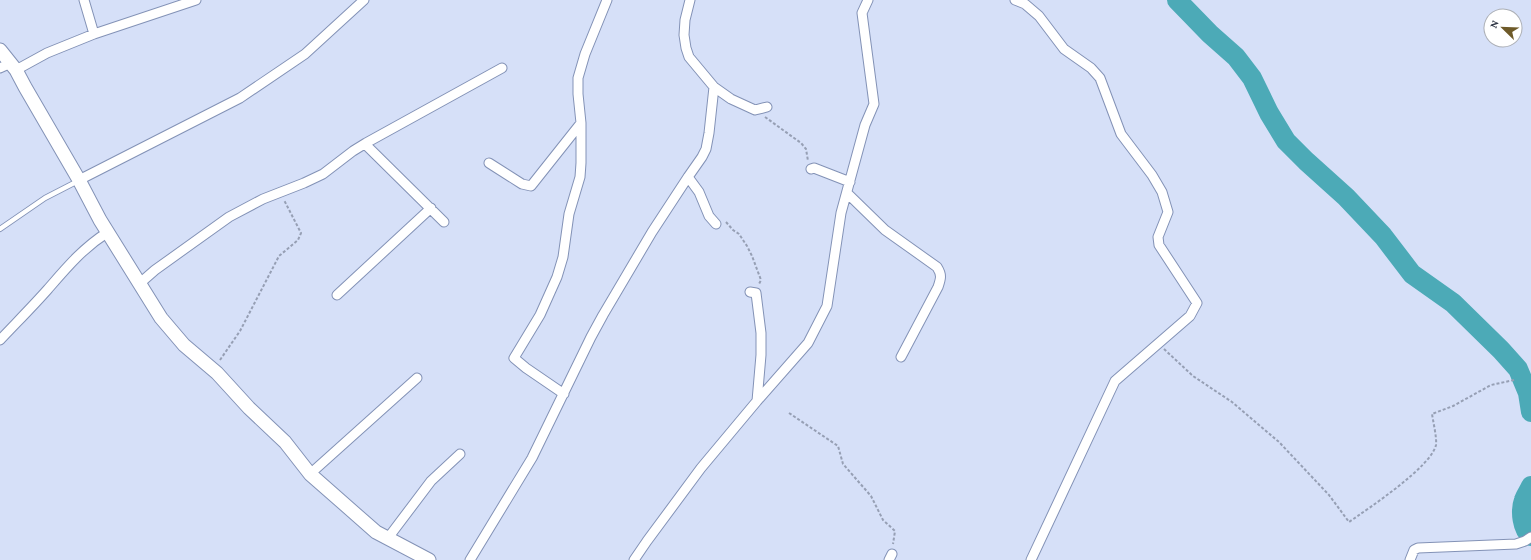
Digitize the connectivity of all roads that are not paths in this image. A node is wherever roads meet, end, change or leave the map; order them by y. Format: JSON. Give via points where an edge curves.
{"nodes":[{"id":1,"x":84,"y":0,"type":"edge"},
{"id":2,"x":196,"y":0,"type":"edge"},
{"id":3,"x":364,"y":0,"type":"edge"},
{"id":4,"x":607,"y":0,"type":"edge"},
{"id":5,"x":690,"y":0,"type":"edge"},
{"id":6,"x":868,"y":0,"type":"edge"},
{"id":7,"x":1015,"y":0,"type":"edge"},
{"id":8,"x":94,"y":34,"type":"junction"},
{"id":9,"x":0,"y":50,"type":"edge"},
{"id":10,"x":9,"y":67,"type":"edge"},
{"id":11,"x":502,"y":68,"type":"dead end"},
{"id":12,"x":714,"y":86,"type":"junction"},
{"id":13,"x":767,"y":107,"type":"dead end"},
{"id":14,"x":581,"y":123,"type":"junction"},
{"id":15,"x":365,"y":144,"type":"junction"},
{"id":16,"x":489,"y":163,"type":"dead end"},
{"id":17,"x":813,"y":168,"type":"road end"},
{"id":18,"x":688,"y":177,"type":"junction"},
{"id":19,"x":79,"y":180,"type":"junction"},
{"id":20,"x":850,"y":182,"type":"junction"},
{"id":21,"x":847,"y":193,"type":"junction"},
{"id":22,"x":431,"y":208,"type":"junction"},
{"id":23,"x":720,"y":221,"type":"road end"},
{"id":24,"x":444,"y":222,"type":"dead end"},
{"id":25,"x":0,"y":229,"type":"edge"},
{"id":26,"x":108,"y":232,"type":"junction"},
{"id":27,"x":139,"y":284,"type":"junction"},
{"id":28,"x":753,"y":292,"type":"road end"},
{"id":29,"x":336,"y":295,"type":"dead end"},
{"id":30,"x":0,"y":340,"type":"edge"},
{"id":31,"x":902,"y":357,"type":"dead end"},
{"id":32,"x":417,"y":378,"type":"dead end"},
{"id":33,"x":564,"y":394,"type":"junction"},
{"id":34,"x":757,"y":401,"type":"junction"},
{"id":35,"x":460,"y":454,"type":"dead end"},
{"id":36,"x":310,"y":474,"type":"junction"},
{"id":37,"x":388,"y":538,"type":"junction"},
{"id":38,"x":1530,"y":538,"type":"edge"},
{"id":39,"x":429,"y":560,"type":"edge"},
{"id":40,"x":470,"y":560,"type":"edge"},
{"id":41,"x":634,"y":560,"type":"edge"},
{"id":42,"x":1031,"y":560,"type":"edge"},
{"id":43,"x":1410,"y":560,"type":"edge"}],
"edges":[{"from":1,"to":8,"type":"street"},
{"from":2,"to":8,"type":"street"},
{"from":3,"to":19,"type":"street","via":[[305,54],[240,98]]},
{"from":4,"to":14,"type":"street","via":[[578,78]]},
{"from":5,"to":12,"type":"street","via":[[684,26],[686,48],[689,58]]},
{"from":6,"to":20,"type":"street","via":[[862,13],[874,104],[865,125]]},
{"from":7,"to":42,"type":"street","via":[[1025,4],[1039,16],[1064,49],[1091,68],[1100,78],[1121,134],[1162,192],[1168,212],[1158,237],[1159,245],[1197,303],[1190,316],[1115,380]]},
{"from":8,"to":10,"type":"street"},
{"from":9,"to":10,"type":"street"},
{"from":10,"to":19,"type":"street"},
{"from":11,"to":15,"type":"street"},
{"from":12,"to":13,"type":"street","via":[[731,99],[755,110]]},
{"from":12,"to":18,"type":"street","via":[[706,149]]},
{"from":14,"to":16,"type":"street","via":[[531,186],[522,184]]},
{"from":14,"to":33,"type":"street","via":[[580,176],[569,214],[564,257],[540,315],[514,358]]},
{"from":15,"to":22,"type":"street"},
{"from":15,"to":27,"type":"street","via":[[323,174],[262,199],[229,217]]},
{"from":17,"to":20,"type":"street"},
{"from":18,"to":23,"type":"street","via":[[699,192],[709,216]]},
{"from":18,"to":33,"type":"street","via":[[603,315]]},
{"from":19,"to":25,"type":"lane","via":[[45,198]]},
{"from":19,"to":26,"type":"street"},
{"from":20,"to":21,"type":"street"},
{"from":21,"to":31,"type":"street","via":[[885,230],[937,267],[941,273],[938,286]]},
{"from":21,"to":34,"type":"street","via":[[841,213],[827,306],[808,343]]},
{"from":22,"to":24,"type":"street"},
{"from":22,"to":29,"type":"street"},
{"from":26,"to":27,"type":"street"},
{"from":26,"to":30,"type":"street","via":[[70,263]]},
{"from":27,"to":36,"type":"street","via":[[160,318],[184,345],[213,369],[285,442]]},
{"from":28,"to":34,"type":"street","via":[[761,333]]},
{"from":32,"to":36,"type":"street"},
{"from":33,"to":40,"type":"street","via":[[532,458]]},
{"from":34,"to":41,"type":"street","via":[[701,468]]},
{"from":35,"to":37,"type":"street","via":[[431,481]]},
{"from":36,"to":37,"type":"street","via":[[376,532]]},
{"from":37,"to":39,"type":"street"},
{"from":38,"to":43,"type":"street","via":[[1516,544],[1418,548],[1414,550]]}]}
